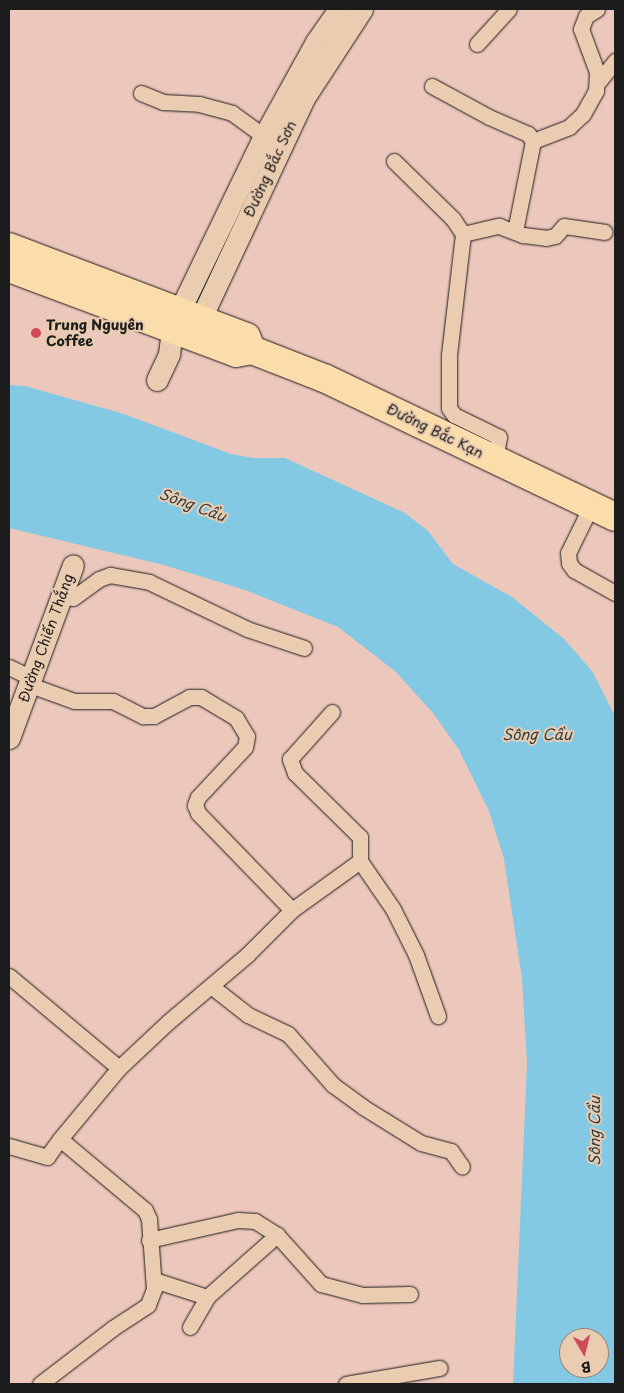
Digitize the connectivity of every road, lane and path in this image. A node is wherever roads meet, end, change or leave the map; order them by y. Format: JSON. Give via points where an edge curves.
{"nodes":[{"id":1,"x":339,"y":9,"type":"edge"},
{"id":2,"x":362,"y":9,"type":"edge"},
{"id":3,"x":509,"y":9,"type":"edge"},
{"id":4,"x":597,"y":9,"type":"edge"},
{"id":5,"x":477,"y":44,"type":"dead end"},
{"id":6,"x":615,"y":61,"type":"edge"},
{"id":7,"x":599,"y":81,"type":"junction"},
{"id":8,"x":432,"y":86,"type":"dead end"},
{"id":9,"x":141,"y":92,"type":"dead end"},
{"id":10,"x":264,"y":136,"type":"junction"},
{"id":11,"x":533,"y":141,"type":"junction"},
{"id":12,"x":394,"y":161,"type":"dead end"},
{"id":13,"x":514,"y":231,"type":"junction"},
{"id":14,"x":605,"y":232,"type":"dead end"},
{"id":15,"x":463,"y":234,"type":"junction"},
{"id":16,"x":9,"y":247,"type":"edge"},
{"id":17,"x":9,"y":268,"type":"edge"},
{"id":18,"x":182,"y":330,"type":"junction"},
{"id":19,"x":157,"y":380,"type":"dead end"},
{"id":20,"x":495,"y":460,"type":"junction"},
{"id":21,"x":591,"y":506,"type":"junction"},
{"id":22,"x":615,"y":517,"type":"edge"},
{"id":23,"x":73,"y":564,"type":"dead end"},
{"id":24,"x":615,"y":593,"type":"edge"},
{"id":25,"x":62,"y":596,"type":"junction"},
{"id":26,"x":304,"y":648,"type":"dead end"},
{"id":27,"x":9,"y":667,"type":"edge"},
{"id":28,"x":31,"y":682,"type":"junction"},
{"id":29,"x":332,"y":712,"type":"dead end"},
{"id":30,"x":9,"y":738,"type":"edge"},
{"id":31,"x":360,"y":862,"type":"junction"},
{"id":32,"x":292,"y":910,"type":"junction"},
{"id":33,"x":9,"y":976,"type":"edge"},
{"id":34,"x":211,"y":986,"type":"junction"},
{"id":35,"x":438,"y":1016,"type":"dead end"},
{"id":36,"x":119,"y":1068,"type":"junction"},
{"id":37,"x":60,"y":1138,"type":"junction"},
{"id":38,"x":9,"y":1146,"type":"edge"},
{"id":39,"x":462,"y":1167,"type":"dead end"},
{"id":40,"x":277,"y":1235,"type":"junction"},
{"id":41,"x":149,"y":1240,"type":"junction"},
{"id":42,"x":154,"y":1280,"type":"junction"},
{"id":43,"x":410,"y":1294,"type":"dead end"},
{"id":44,"x":207,"y":1297,"type":"junction"},
{"id":45,"x":190,"y":1327,"type":"dead end"},
{"id":46,"x":440,"y":1368,"type":"dead end"},
{"id":47,"x":40,"y":1384,"type":"edge"},
{"id":48,"x":346,"y":1384,"type":"edge"}],
"edges":[{"from":1,"to":10,"type":"main road","name":"Đường Bắc Sơn","via":[[316,42]]},
{"from":2,"to":18,"type":"main road","name":"Đường Bắc Sơn","via":[[304,98]]},
{"from":3,"to":5,"type":"street"},
{"from":4,"to":7,"type":"street","via":[[586,16],[581,29]]},
{"from":6,"to":7,"type":"street"},
{"from":7,"to":11,"type":"street","via":[[583,114],[569,127]]},
{"from":8,"to":11,"type":"street","via":[[528,134]]},
{"from":9,"to":10,"type":"street","via":[[163,102],[199,104],[232,113]]},
{"from":10,"to":18,"type":"main road","name":"Đường Bắc Sơn"},
{"from":11,"to":13,"type":"street"},
{"from":12,"to":15,"type":"street","via":[[453,219]]},
{"from":13,"to":14,"type":"street","via":[[546,238],[555,236],[564,226]]},
{"from":13,"to":15,"type":"street","via":[[499,226]]},
{"from":15,"to":20,"type":"street","via":[[449,355],[449,408],[454,415],[499,437]]},
{"from":16,"to":18,"type":"highway","name":"Đường Bắc Kạn"},
{"from":17,"to":18,"type":"highway","name":"Đường Bắc Kạn"},
{"from":18,"to":19,"type":"main road"},
{"from":18,"to":20,"type":"highway","name":"Đường Bắc Kạn","via":[[236,353],[252,350],[326,379]]},
{"from":20,"to":21,"type":"highway","name":"Đường Bắc Kạn"},
{"from":21,"to":22,"type":"highway","name":"Đường Bắc Kạn"},
{"from":21,"to":24,"type":"street","via":[[568,553],[569,563],[574,570]]},
{"from":23,"to":25,"type":"main road","name":"Đường Chiến Thắng"},
{"from":25,"to":26,"type":"street","via":[[73,598],[110,575],[149,582],[247,629]]},
{"from":25,"to":28,"type":"main road","name":"Đường Chiến Thắng"},
{"from":27,"to":28,"type":"street"},
{"from":28,"to":30,"type":"main road","name":"Đường Chiến Thắng"},
{"from":28,"to":32,"type":"street","via":[[74,701],[113,701],[143,716],[154,716],[189,697],[200,696],[236,718],[247,736],[246,747],[198,797],[195,805],[198,813]]},
{"from":29,"to":31,"type":"street","via":[[290,759],[295,774],[360,837]]},
{"from":31,"to":32,"type":"street"},
{"from":31,"to":35,"type":"street","via":[[393,909],[416,955]]},
{"from":32,"to":34,"type":"street","via":[[247,956]]},
{"from":33,"to":36,"type":"street"},
{"from":34,"to":36,"type":"street"},
{"from":34,"to":39,"type":"street","via":[[248,1015],[288,1034],[333,1085],[363,1107],[421,1143],[451,1151]]},
{"from":36,"to":37,"type":"street"},
{"from":37,"to":38,"type":"street","via":[[47,1157]]},
{"from":37,"to":41,"type":"street","via":[[145,1210],[149,1218]]},
{"from":40,"to":41,"type":"street","via":[[255,1221],[238,1220]]},
{"from":40,"to":43,"type":"street","via":[[321,1284],[363,1294]]},
{"from":40,"to":44,"type":"street"},
{"from":41,"to":42,"type":"street"},
{"from":42,"to":44,"type":"street"},
{"from":42,"to":47,"type":"street","via":[[148,1305]]},
{"from":44,"to":45,"type":"street"},
{"from":46,"to":48,"type":"street"}]}
